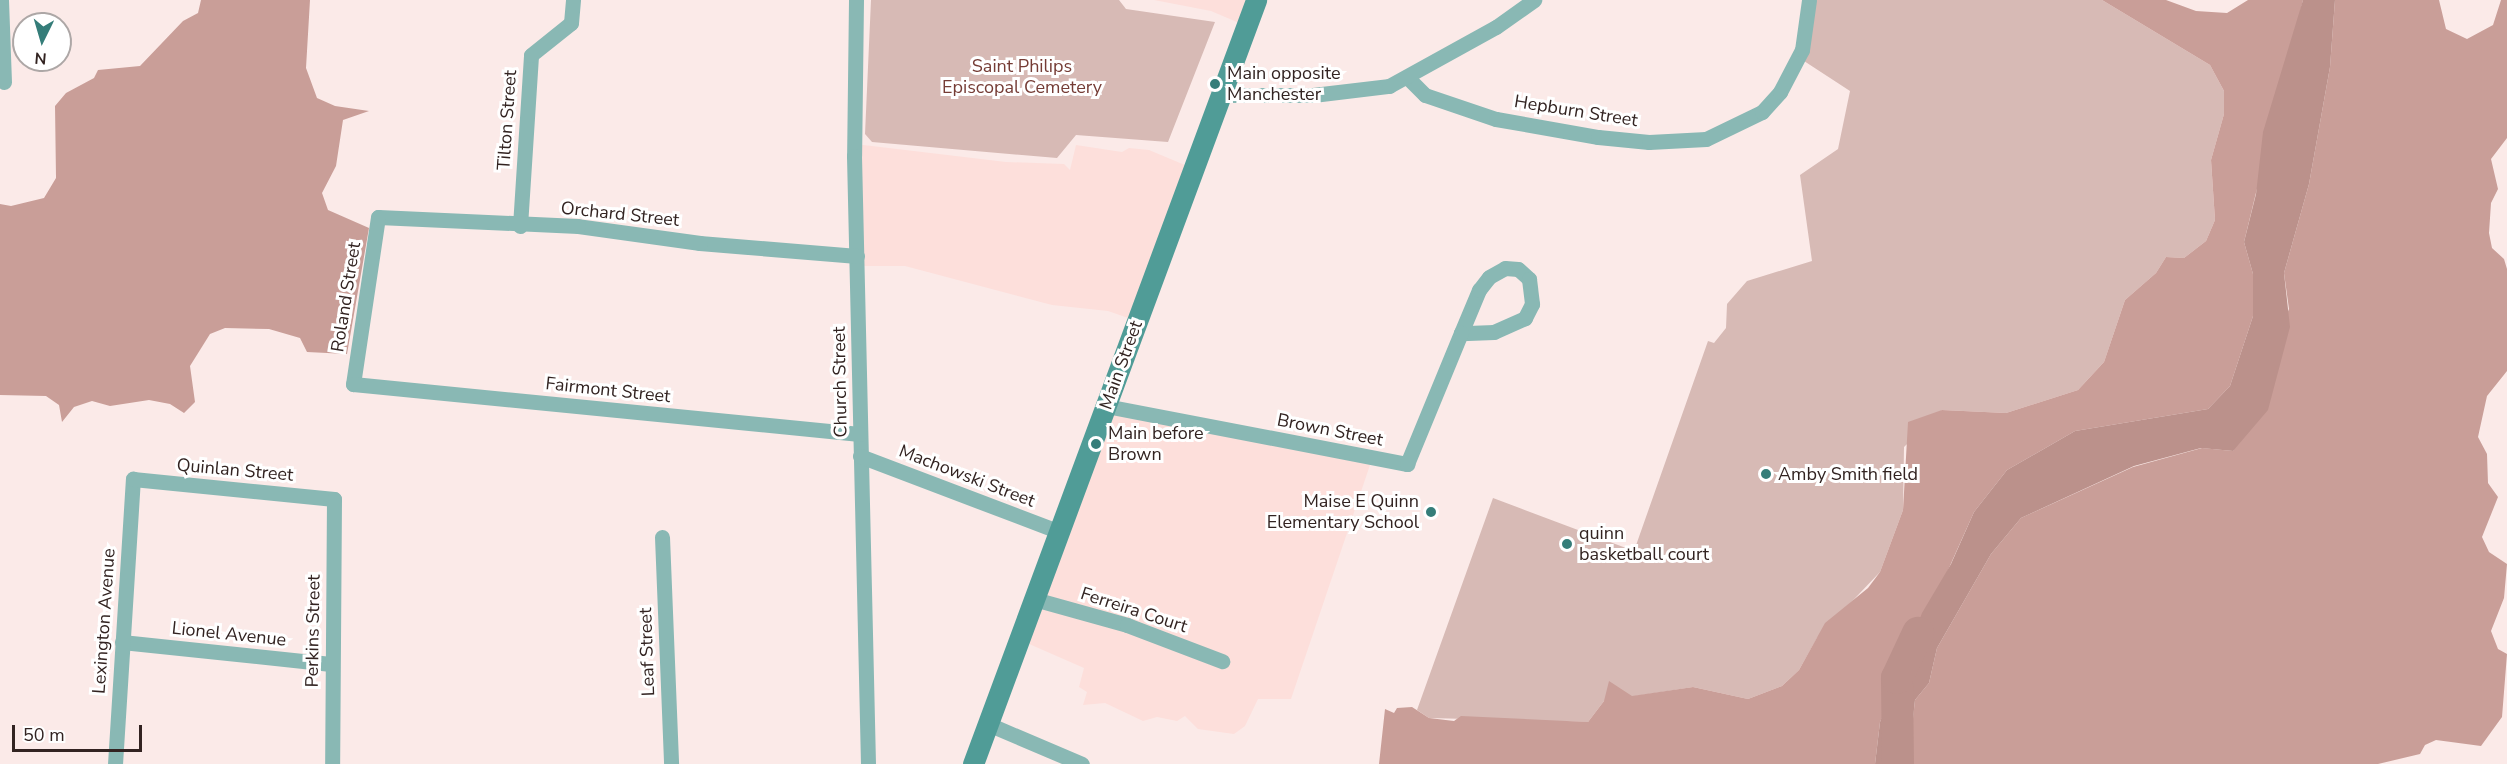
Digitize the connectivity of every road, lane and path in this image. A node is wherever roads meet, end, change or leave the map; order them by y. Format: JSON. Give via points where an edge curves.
{"nodes":[{"id":1,"x":1,"y":0,"type":"edge"},
{"id":2,"x":573,"y":0,"type":"edge"},
{"id":3,"x":856,"y":0,"type":"edge"},
{"id":4,"x":1256,"y":0,"type":"edge"},
{"id":5,"x":1534,"y":0,"type":"edge"},
{"id":6,"x":1809,"y":0,"type":"edge"},
{"id":7,"x":1408,"y":78,"type":"junction"},
{"id":8,"x":4,"y":82,"type":"dead end"},
{"id":9,"x":1220,"y":95,"type":"junction"},
{"id":10,"x":378,"y":217,"type":"joint"},
{"id":11,"x":520,"y":226,"type":"junction"},
{"id":12,"x":857,"y":256,"type":"junction"},
{"id":13,"x":1461,"y":333,"type":"junction"},
{"id":14,"x":353,"y":384,"type":"joint"},
{"id":15,"x":1106,"y":406,"type":"junction"},
{"id":16,"x":860,"y":434,"type":"junction"},
{"id":17,"x":860,"y":456,"type":"junction"},
{"id":18,"x":133,"y":480,"type":"joint"},
{"id":19,"x":334,"y":499,"type":"joint"},
{"id":20,"x":1060,"y":532,"type":"junction"},
{"id":21,"x":662,"y":537,"type":"dead end"},
{"id":22,"x":1034,"y":598,"type":"junction"},
{"id":23,"x":122,"y":642,"type":"junction"},
{"id":24,"x":1222,"y":661,"type":"dead end"},
{"id":25,"x":332,"y":664,"type":"junction"},
{"id":26,"x":988,"y":724,"type":"junction"},
{"id":27,"x":115,"y":764,"type":"edge"},
{"id":28,"x":332,"y":764,"type":"edge"},
{"id":29,"x":670,"y":764,"type":"edge"},
{"id":30,"x":868,"y":764,"type":"edge"},
{"id":31,"x":973,"y":764,"type":"edge"},
{"id":32,"x":1081,"y":764,"type":"edge"}],
"edges":[{"from":1,"to":8,"type":"street"},
{"from":2,"to":11,"type":"street","name":"Tilton Street","via":[[571,23],[531,55]]},
{"from":3,"to":12,"type":"street","name":"Church Street","via":[[853,74]]},
{"from":4,"to":9,"type":"main road","name":"Main Street"},
{"from":5,"to":7,"type":"street"},
{"from":6,"to":7,"type":"street","name":"Hepburn Street","via":[[1802,50],[1794,72],[1762,112],[1706,139],[1598,137],[1496,119],[1425,95]]},
{"from":7,"to":9,"type":"street","via":[[1389,86],[1348,92]]},
{"from":9,"to":15,"type":"main road","name":"Main Street"},
{"from":10,"to":11,"type":"street","name":"Orchard Street"},
{"from":10,"to":14,"type":"street","name":"Roland Street"},
{"from":11,"to":12,"type":"street","name":"Orchard Street","via":[[578,226],[700,243]]},
{"from":12,"to":16,"type":"street","name":"Church Street"},
{"from":13,"to":13,"type":"street","name":"Brown Street","via":[[1472,303],[1489,277],[1505,268],[1523,272],[1529,279],[1532,304],[1525,318],[1494,332]]},
{"from":13,"to":15,"type":"street","name":"Brown Street","via":[[1407,465]]},
{"from":14,"to":16,"type":"street","name":"Fairmont Street"},
{"from":15,"to":20,"type":"main road","name":"Main Street"},
{"from":16,"to":17,"type":"street","name":"Church Street"},
{"from":17,"to":20,"type":"street","name":"Machowski Street"},
{"from":17,"to":30,"type":"street","name":"Church Street"},
{"from":18,"to":19,"type":"street","name":"Quinlan Street"},
{"from":18,"to":23,"type":"street","name":"Lexington Avenue"},
{"from":19,"to":25,"type":"street","name":"Perkins Street"},
{"from":20,"to":22,"type":"main road","name":"Main Street"},
{"from":21,"to":29,"type":"street","name":"Leaf Street"},
{"from":22,"to":24,"type":"street","name":"Ferreira Court","via":[[1127,625]]},
{"from":22,"to":26,"type":"main road","name":"Main Street"},
{"from":23,"to":25,"type":"street","name":"Lionel Avenue"},
{"from":23,"to":27,"type":"street","name":"Lexington Avenue"},
{"from":25,"to":28,"type":"street","name":"Perkins Street"},
{"from":26,"to":31,"type":"main road","name":"Main Street"},
{"from":26,"to":32,"type":"street"}]}
